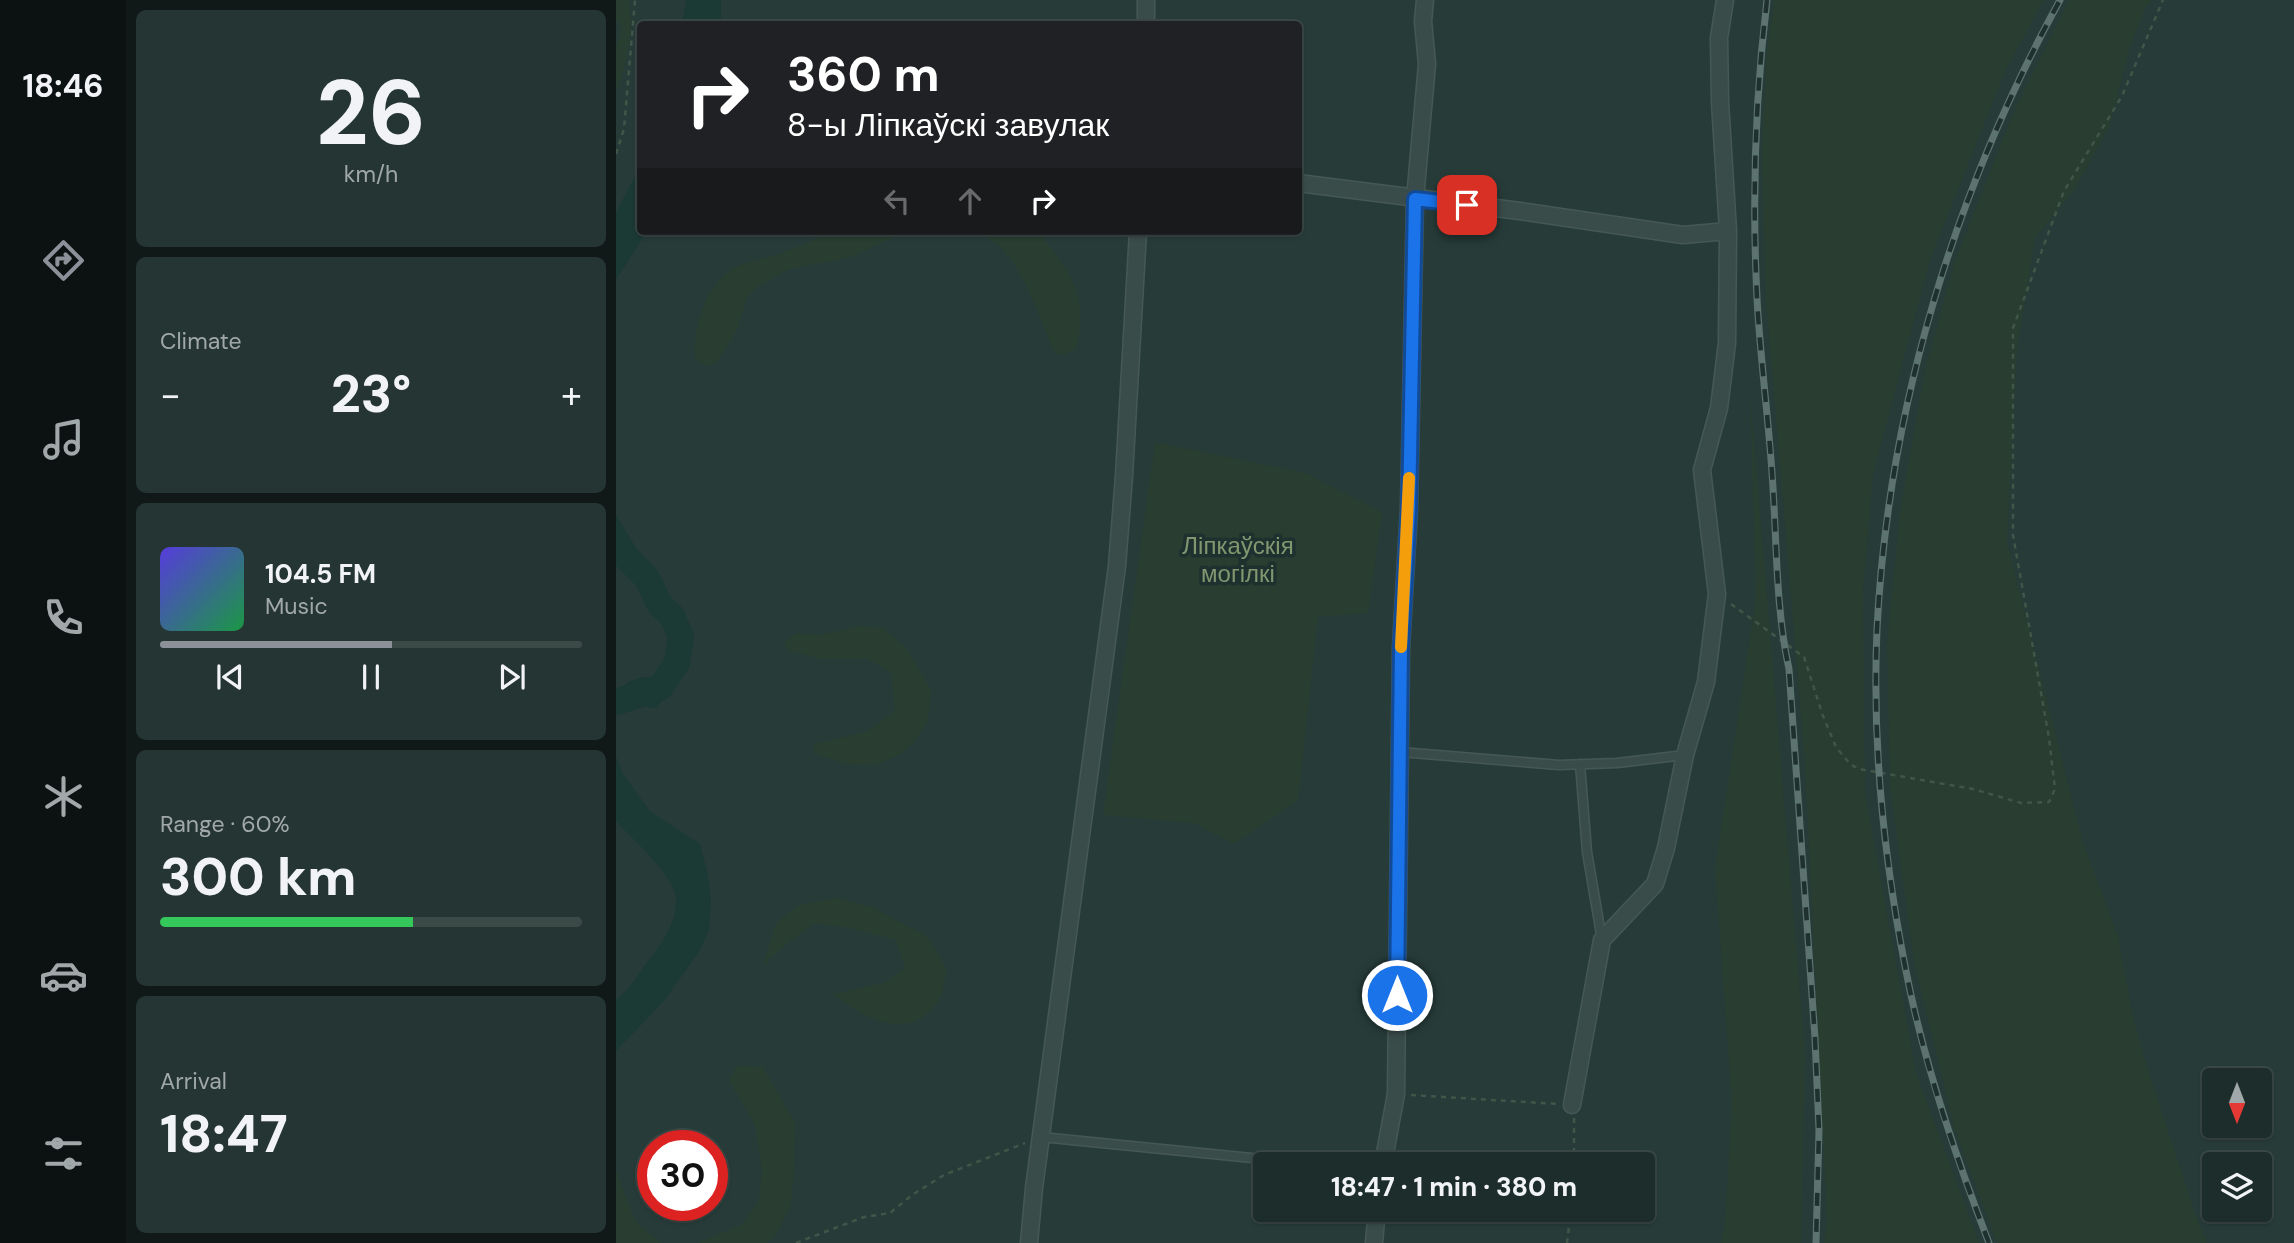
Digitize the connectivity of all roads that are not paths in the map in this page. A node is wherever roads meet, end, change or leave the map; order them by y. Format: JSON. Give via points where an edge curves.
{"nodes":[{"id":1,"x":1146,"y":0,"type":"edge"},
{"id":2,"x":1425,"y":0,"type":"edge"},
{"id":3,"x":1725,"y":0,"type":"edge"},
{"id":4,"x":1146,"y":21,"type":"edge"},
{"id":5,"x":1302,"y":184,"type":"edge"},
{"id":6,"x":1415,"y":199,"type":"junction"},
{"id":7,"x":1728,"y":231,"type":"junction"},
{"id":8,"x":1138,"y":235,"type":"edge"},
{"id":9,"x":1400,"y":752,"type":"junction"},
{"id":10,"x":1685,"y":755,"type":"junction"},
{"id":11,"x":1580,"y":764,"type":"junction"},
{"id":12,"x":1602,"y":940,"type":"junction"},
{"id":13,"x":1572,"y":1105,"type":"road end"},
{"id":14,"x":1041,"y":1137,"type":"junction"},
{"id":15,"x":1385,"y":1152,"type":"edge"},
{"id":16,"x":1253,"y":1158,"type":"edge"},
{"id":17,"x":1376,"y":1222,"type":"edge"},
{"id":18,"x":1029,"y":1243,"type":"edge"},
{"id":19,"x":1374,"y":1243,"type":"edge"}],
"edges":[{"from":1,"to":4,"type":"street"},
{"from":2,"to":6,"type":"street","via":[[1427,64]]},
{"from":3,"to":7,"type":"street","via":[[1719,38]]},
{"from":5,"to":6,"type":"street"},
{"from":6,"to":7,"type":"street","via":[[1683,235]]},
{"from":6,"to":9,"type":"street"},
{"from":7,"to":10,"type":"street","via":[[1727,343],[1719,408],[1702,470],[1717,594],[1706,682]]},
{"from":8,"to":14,"type":"street","via":[[1117,566]]},
{"from":9,"to":11,"type":"lane"},
{"from":9,"to":15,"type":"street","via":[[1396,1094]]},
{"from":10,"to":11,"type":"lane"},
{"from":10,"to":12,"type":"street","via":[[1655,884]]},
{"from":11,"to":12,"type":"lane","via":[[1587,852]]},
{"from":12,"to":13,"type":"street"},
{"from":14,"to":16,"type":"lane"},
{"from":14,"to":18,"type":"street"},
{"from":17,"to":19,"type":"street"}]}
